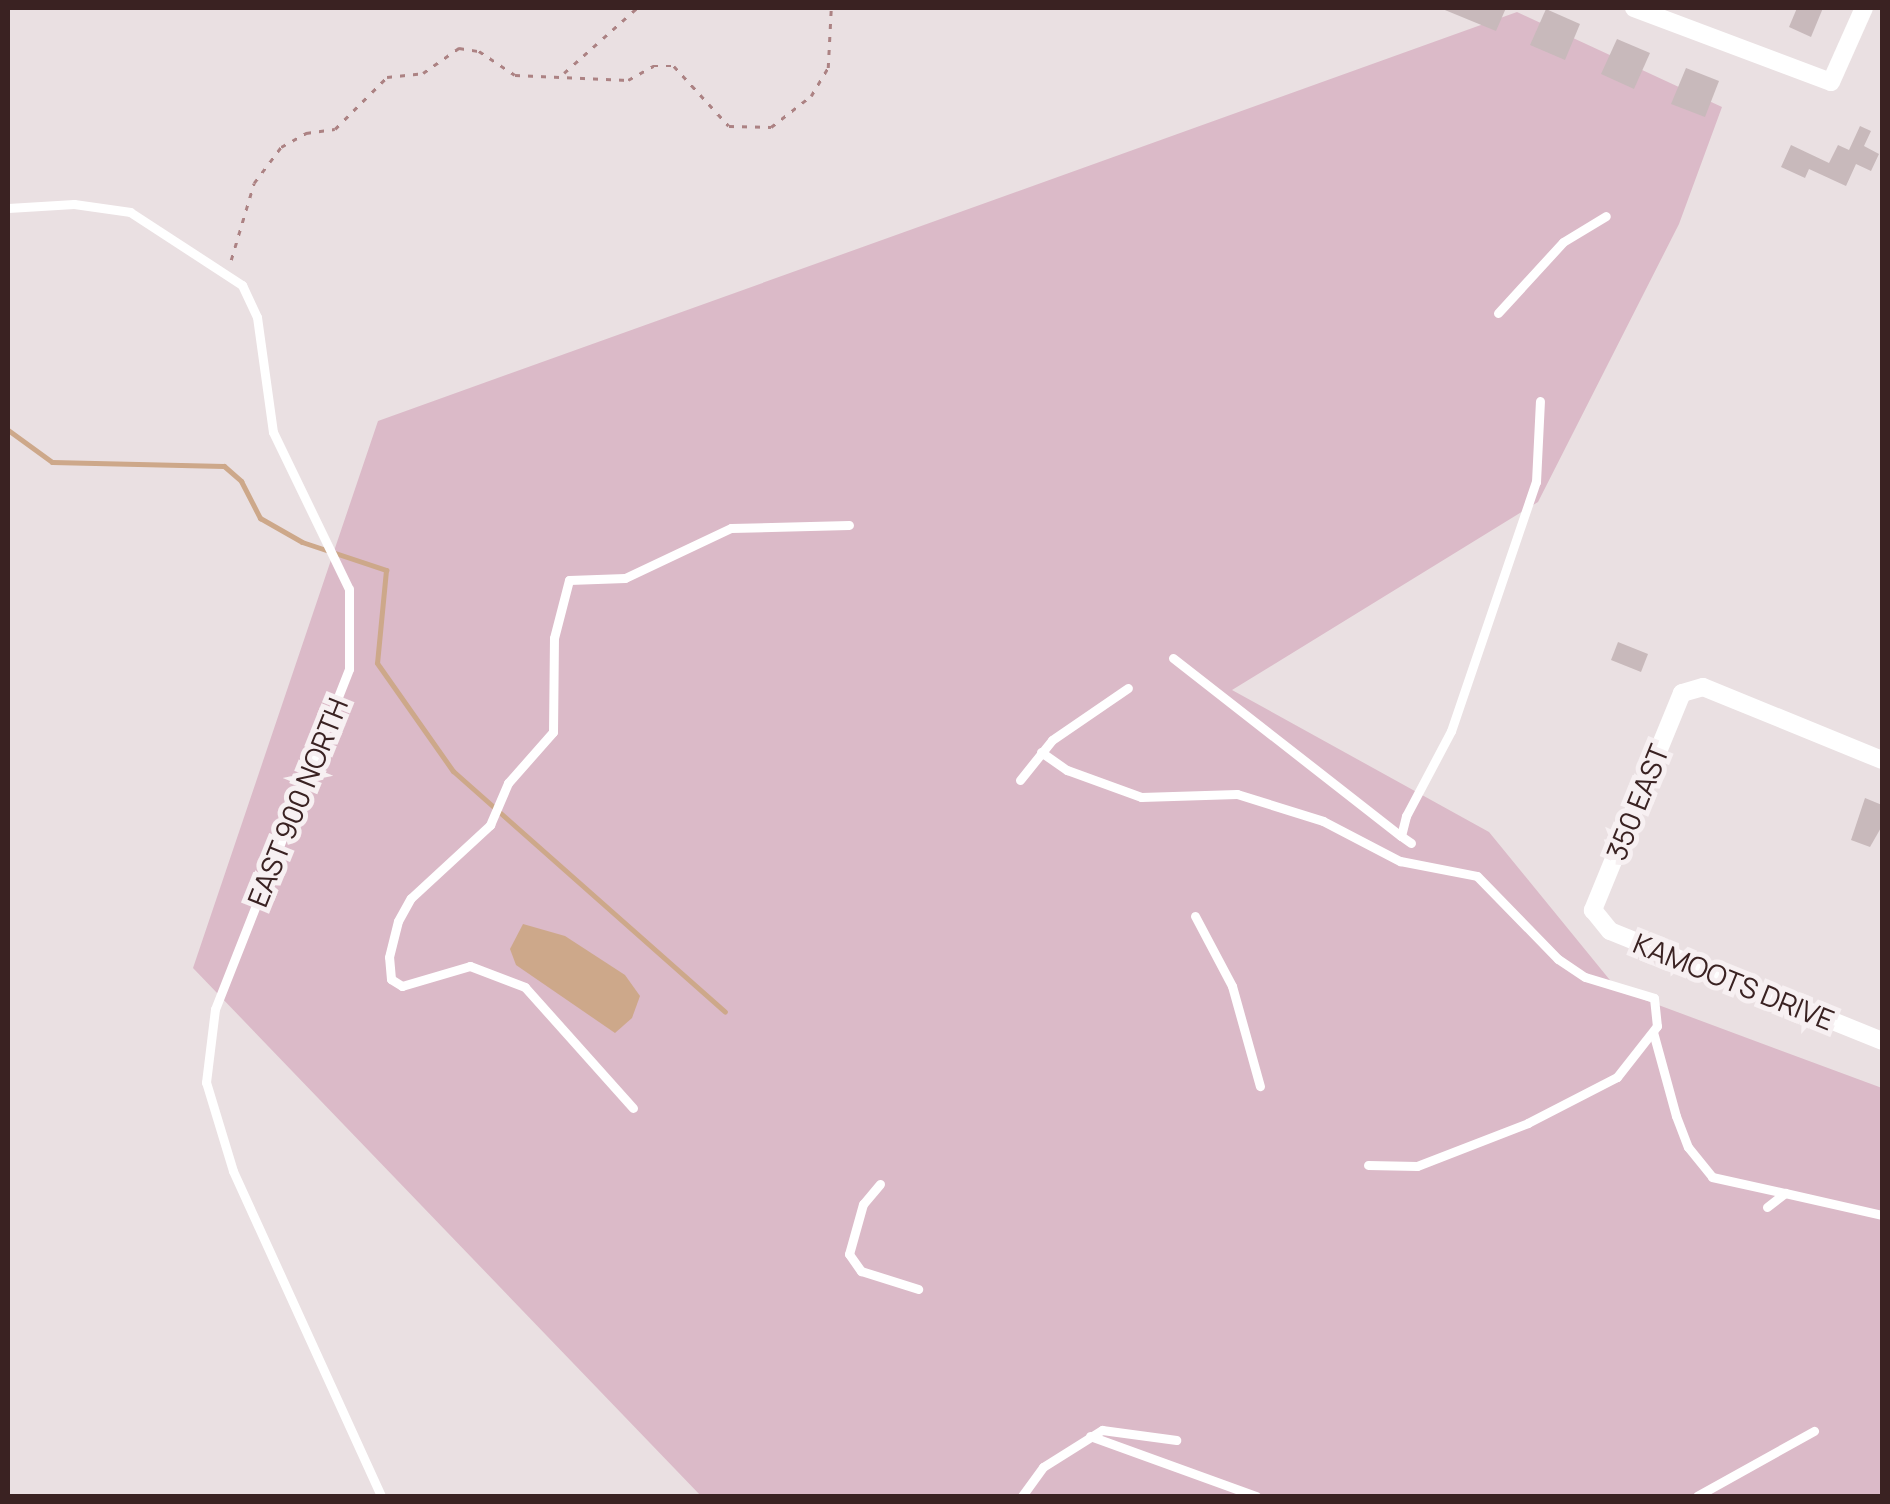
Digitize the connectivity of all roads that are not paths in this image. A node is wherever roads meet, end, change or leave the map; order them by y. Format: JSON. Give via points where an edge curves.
{"nodes":[{"id":1,"x":1634,"y":8,"type":"edge"},
{"id":2,"x":1864,"y":8,"type":"edge"},
{"id":3,"x":8,"y":208,"type":"edge"},
{"id":4,"x":1606,"y":216,"type":"dead end"},
{"id":5,"x":1498,"y":313,"type":"dead end"},
{"id":6,"x":1540,"y":401,"type":"dead end"},
{"id":7,"x":848,"y":525,"type":"dead end"},
{"id":8,"x":1173,"y":658,"type":"dead end"},
{"id":9,"x":1128,"y":688,"type":"dead end"},
{"id":10,"x":1041,"y":752,"type":"junction"},
{"id":11,"x":1882,"y":760,"type":"edge"},
{"id":12,"x":1020,"y":780,"type":"dead end"},
{"id":13,"x":1401,"y":836,"type":"junction"},
{"id":14,"x":1411,"y":843,"type":"dead end"},
{"id":15,"x":1593,"y":910,"type":"joint"},
{"id":16,"x":1196,"y":916,"type":"dead end"},
{"id":17,"x":1653,"y":1032,"type":"junction"},
{"id":18,"x":1882,"y":1040,"type":"edge"},
{"id":19,"x":1260,"y":1086,"type":"dead end"},
{"id":20,"x":633,"y":1108,"type":"dead end"},
{"id":21,"x":1368,"y":1164,"type":"dead end"},
{"id":22,"x":880,"y":1184,"type":"dead end"},
{"id":23,"x":1786,"y":1193,"type":"junction"},
{"id":24,"x":1767,"y":1207,"type":"dead end"},
{"id":25,"x":1882,"y":1215,"type":"edge"},
{"id":26,"x":918,"y":1288,"type":"dead end"},
{"id":27,"x":1814,"y":1431,"type":"dead end"},
{"id":28,"x":1090,"y":1436,"type":"junction"},
{"id":29,"x":1176,"y":1440,"type":"dead end"},
{"id":30,"x":381,"y":1496,"type":"edge"},
{"id":31,"x":1022,"y":1496,"type":"edge"},
{"id":32,"x":1256,"y":1496,"type":"edge"},
{"id":33,"x":1697,"y":1496,"type":"edge"}],
"edges":[{"from":1,"to":2,"type":"street","via":[[1831,82]]},
{"from":3,"to":30,"type":"lane","name":"EAST 900 NORTH","via":[[118,209],[154,223],[228,271],[254,307],[273,432],[349,589],[352,636],[330,727],[215,1009],[206,1082],[233,1171]]},
{"from":4,"to":5,"type":"lane","via":[[1549,255]]},
{"from":6,"to":13,"type":"lane","via":[[1536,482],[1452,731]]},
{"from":7,"to":20,"type":"lane","via":[[731,528],[624,578],[568,580],[554,638],[553,732],[508,783],[490,825],[412,898],[398,921],[388,957],[391,979],[402,986],[470,966],[526,988]]},
{"from":8,"to":13,"type":"lane"},
{"from":9,"to":10,"type":"lane"},
{"from":10,"to":12,"type":"lane"},
{"from":10,"to":17,"type":"lane","via":[[1068,770],[1141,797],[1237,794],[1323,821],[1400,860],[1477,876],[1558,960],[1654,998]]},
{"from":11,"to":15,"type":"street","name":"350 EAST","via":[[1703,687],[1682,693]]},
{"from":13,"to":14,"type":"lane"},
{"from":15,"to":18,"type":"street","name":"KAMOOTS DRIVE","via":[[1610,932]]},
{"from":16,"to":19,"type":"lane","via":[[1232,986]]},
{"from":17,"to":21,"type":"lane","via":[[1617,1078],[1528,1123],[1417,1166]]},
{"from":17,"to":23,"type":"lane","via":[[1676,1116],[1700,1162],[1712,1176]]},
{"from":22,"to":26,"type":"lane","via":[[863,1204],[849,1254],[860,1271]]},
{"from":23,"to":24,"type":"lane"},
{"from":23,"to":25,"type":"lane"},
{"from":27,"to":33,"type":"lane"},
{"from":28,"to":29,"type":"lane","via":[[1112,1426]]},
{"from":28,"to":31,"type":"lane","via":[[1044,1467]]},
{"from":28,"to":32,"type":"lane"}]}
